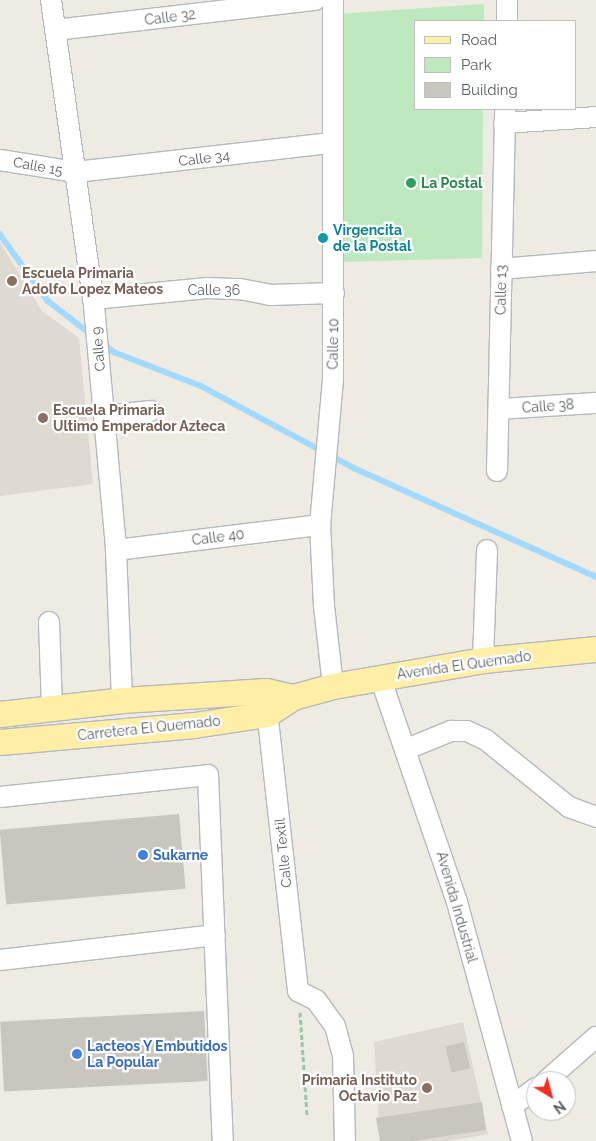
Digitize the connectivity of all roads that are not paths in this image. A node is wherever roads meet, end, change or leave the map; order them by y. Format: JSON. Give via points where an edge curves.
{"nodes":[{"id":1,"x":51,"y":0,"type":"edge"},
{"id":2,"x":315,"y":0,"type":"edge"},
{"id":3,"x":333,"y":0,"type":"edge"},
{"id":4,"x":507,"y":0,"type":"edge"},
{"id":5,"x":507,"y":20,"type":"edge"},
{"id":6,"x":55,"y":30,"type":"junction"},
{"id":7,"x":504,"y":116,"type":"edge"},
{"id":8,"x":596,"y":117,"type":"edge"},
{"id":9,"x":331,"y":143,"type":"junction"},
{"id":10,"x":4,"y":160,"type":"edge"},
{"id":11,"x":76,"y":172,"type":"junction"},
{"id":12,"x":596,"y":261,"type":"edge"},
{"id":13,"x":502,"y":269,"type":"junction"},
{"id":14,"x":334,"y":293,"type":"junction"},
{"id":15,"x":94,"y":302,"type":"junction"},
{"id":16,"x":596,"y":403,"type":"edge"},
{"id":17,"x":500,"y":410,"type":"junction"},
{"id":18,"x":151,"y":411,"type":"dead end"},
{"id":19,"x":104,"y":416,"type":"junction"},
{"id":20,"x":497,"y":471,"type":"dead end"},
{"id":21,"x":320,"y":525,"type":"junction"},
{"id":22,"x":116,"y":550,"type":"junction"},
{"id":23,"x":487,"y":550,"type":"dead end"},
{"id":24,"x":49,"y":622,"type":"dead end"},
{"id":25,"x":596,"y":649,"type":"edge"},
{"id":26,"x":483,"y":660,"type":"junction"},
{"id":27,"x":380,"y":677,"type":"junction"},
{"id":28,"x":333,"y":686,"type":"junction"},
{"id":29,"x":122,"y":700,"type":"junction"},
{"id":30,"x":266,"y":703,"type":"junction"},
{"id":31,"x":52,"y":708,"type":"junction"},
{"id":32,"x":0,"y":714,"type":"edge"},
{"id":33,"x":0,"y":742,"type":"edge"},
{"id":34,"x":407,"y":749,"type":"junction"},
{"id":35,"x":0,"y":797,"type":"edge"},
{"id":36,"x":596,"y":817,"type":"edge"},
{"id":37,"x":215,"y":935,"type":"junction"},
{"id":38,"x":0,"y":960,"type":"edge"},
{"id":39,"x":596,"y":1037,"type":"edge"},
{"id":40,"x":557,"y":1071,"type":"edge"},
{"id":41,"x":526,"y":1096,"type":"edge"},
{"id":42,"x":512,"y":1106,"type":"junction"},
{"id":43,"x":223,"y":1141,"type":"edge"},
{"id":44,"x":345,"y":1141,"type":"edge"},
{"id":45,"x":522,"y":1141,"type":"edge"}],
"edges":[{"from":1,"to":6,"type":"street","name":"Calle 9"},
{"from":2,"to":6,"type":"street","name":"Calle 32"},
{"from":3,"to":9,"type":"street","name":"Calle 10"},
{"from":4,"to":5,"type":"street"},
{"from":6,"to":11,"type":"street","name":"Calle 9"},
{"from":7,"to":8,"type":"street"},
{"from":7,"to":13,"type":"street","name":"Calle 13"},
{"from":9,"to":11,"type":"street","name":"Calle 34"},
{"from":9,"to":14,"type":"street","name":"Calle 10"},
{"from":10,"to":11,"type":"street","name":"Calle 15"},
{"from":11,"to":15,"type":"street","name":"Calle 9"},
{"from":12,"to":13,"type":"street"},
{"from":13,"to":17,"type":"street","name":"Calle 13"},
{"from":14,"to":15,"type":"street","name":"Calle 36","via":[[270,295],[240,289],[207,288]]},
{"from":14,"to":21,"type":"street","name":"Calle 10"},
{"from":15,"to":19,"type":"street","name":"Calle 9"},
{"from":16,"to":17,"type":"street","name":"Calle 38"},
{"from":17,"to":20,"type":"street","name":"Calle 13"},
{"from":18,"to":19,"type":"street"},
{"from":19,"to":22,"type":"street","name":"Calle 9"},
{"from":21,"to":22,"type":"street","name":"Calle 40"},
{"from":21,"to":28,"type":"street","name":"Calle 10","via":[[324,606]]},
{"from":22,"to":29,"type":"street","name":"Calle 9"},
{"from":23,"to":26,"type":"street"},
{"from":24,"to":31,"type":"street"},
{"from":25,"to":26,"type":"main road","name":"Avenida El Quemado"},
{"from":26,"to":27,"type":"main road","name":"Avenida El Quemado"},
{"from":27,"to":28,"type":"main road","name":"Avenida El Quemado"},
{"from":27,"to":34,"type":"street","name":"Avenida Industrial"},
{"from":28,"to":30,"type":"main road","name":"Carretera El Quemado"},
{"from":29,"to":30,"type":"main road","name":"Carretera El Quemado"},
{"from":29,"to":31,"type":"main road","name":"Carretera El Quemado"},
{"from":30,"to":33,"type":"main road","name":"Carretera El Quemado","via":[[194,725]]},
{"from":30,"to":44,"type":"street","name":"Calle Textil","via":[[298,991],[316,1000],[335,1026],[343,1056]]},
{"from":31,"to":32,"type":"main road","name":"Carretera El Quemado"},
{"from":34,"to":36,"type":"street","via":[[452,731],[467,731],[486,740],[569,807]]},
{"from":34,"to":42,"type":"street","name":"Avenida Industrial","via":[[457,902]]},
{"from":35,"to":37,"type":"street","via":[[208,775]]},
{"from":37,"to":38,"type":"street"},
{"from":37,"to":43,"type":"street"},
{"from":39,"to":40,"type":"street"},
{"from":41,"to":42,"type":"street"},
{"from":42,"to":45,"type":"street","name":"Avenida Industrial"}]}
